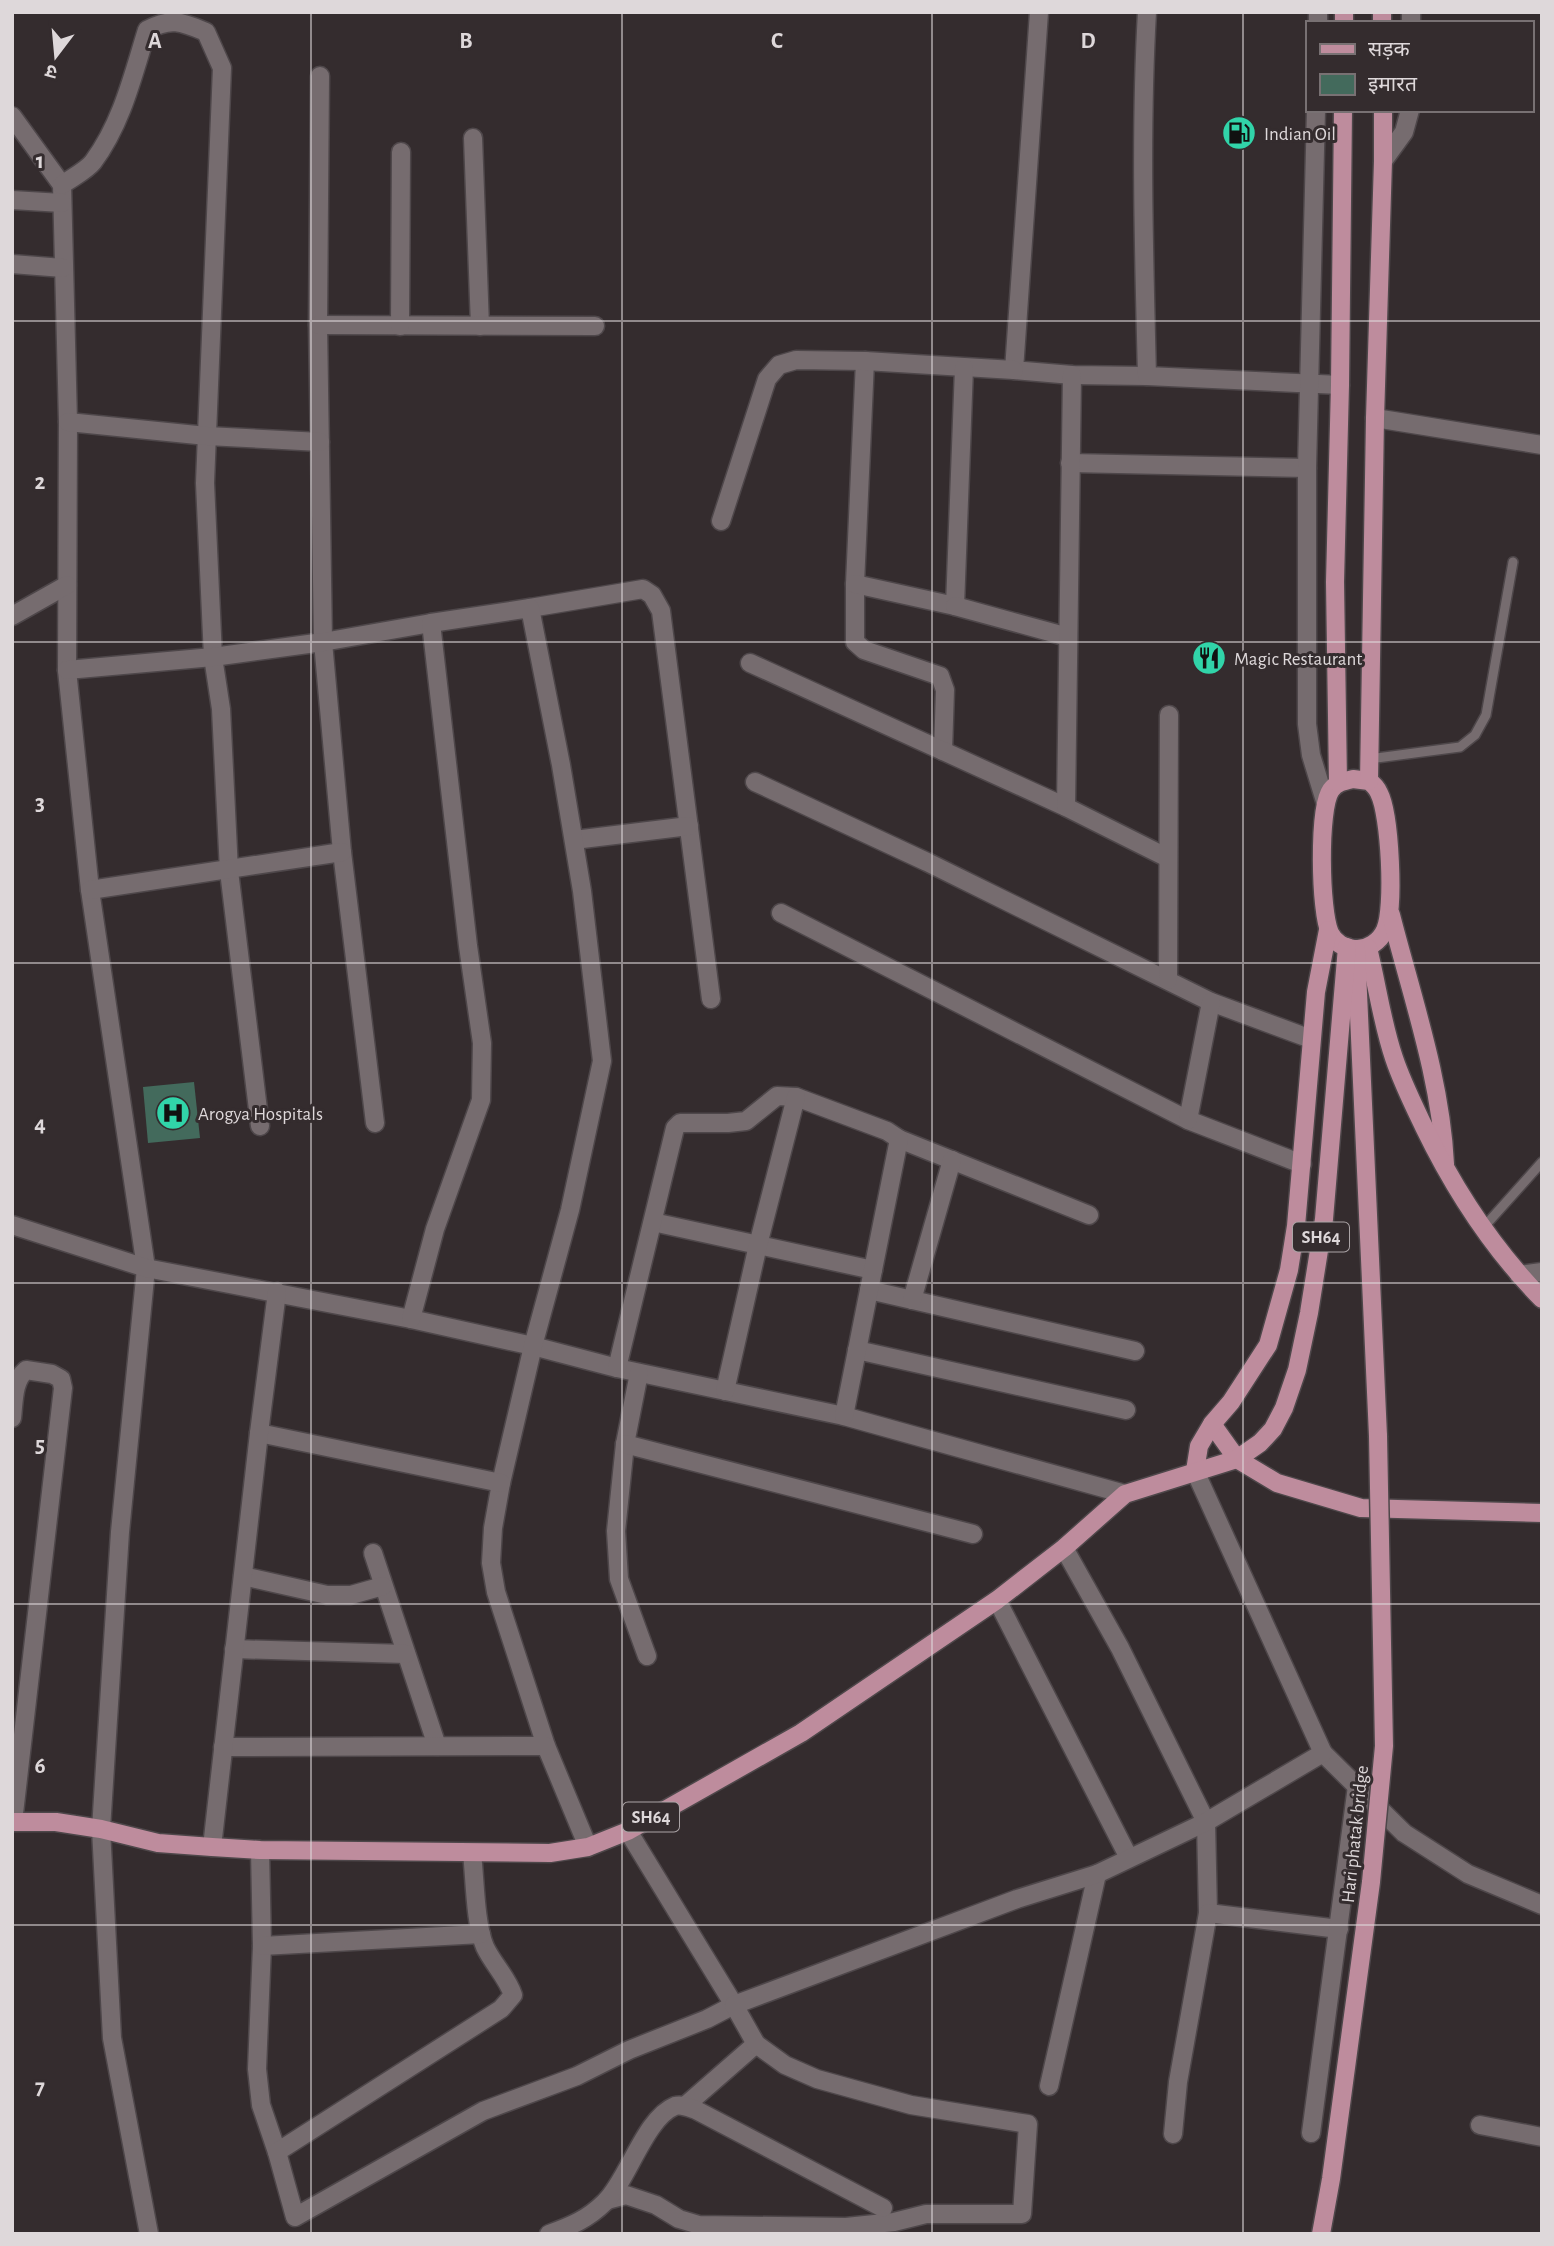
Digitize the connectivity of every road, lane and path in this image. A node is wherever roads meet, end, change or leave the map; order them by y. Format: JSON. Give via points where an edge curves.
{"nodes":[{"id":1,"x":1039,"y":12,"type":"edge"},
{"id":2,"x":1147,"y":12,"type":"edge"},
{"id":3,"x":320,"y":76,"type":"dead end"},
{"id":4,"x":1316,"y":112,"type":"edge"},
{"id":5,"x":1343,"y":112,"type":"edge"},
{"id":6,"x":1383,"y":112,"type":"edge"},
{"id":7,"x":1410,"y":112,"type":"edge"},
{"id":8,"x":12,"y":117,"type":"edge"},
{"id":9,"x":473,"y":138,"type":"dead end"},
{"id":10,"x":401,"y":152,"type":"dead end"},
{"id":11,"x":1384,"y":161,"type":"junction"},
{"id":12,"x":62,"y":194,"type":"junction"},
{"id":13,"x":12,"y":200,"type":"edge"},
{"id":14,"x":12,"y":264,"type":"edge"},
{"id":15,"x":63,"y":268,"type":"junction"},
{"id":16,"x":318,"y":326,"type":"junction"},
{"id":17,"x":400,"y":326,"type":"junction"},
{"id":18,"x":480,"y":326,"type":"junction"},
{"id":19,"x":595,"y":326,"type":"dead end"},
{"id":20,"x":864,"y":361,"type":"junction"},
{"id":21,"x":964,"y":368,"type":"junction"},
{"id":22,"x":1014,"y":370,"type":"junction"},
{"id":23,"x":1072,"y":375,"type":"junction"},
{"id":24,"x":1147,"y":376,"type":"junction"},
{"id":25,"x":1310,"y":385,"type":"junction"},
{"id":26,"x":1340,"y":385,"type":"junction"},
{"id":27,"x":1375,"y":418,"type":"junction"},
{"id":28,"x":68,"y":422,"type":"junction"},
{"id":29,"x":207,"y":436,"type":"junction"},
{"id":30,"x":320,"y":442,"type":"junction"},
{"id":31,"x":1542,"y":445,"type":"edge"},
{"id":32,"x":1070,"y":463,"type":"junction"},
{"id":33,"x":1307,"y":468,"type":"junction"},
{"id":34,"x":721,"y":521,"type":"dead end"},
{"id":35,"x":1513,"y":562,"type":"dead end"},
{"id":36,"x":855,"y":584,"type":"junction"},
{"id":37,"x":67,"y":585,"type":"junction"},
{"id":38,"x":955,"y":606,"type":"junction"},
{"id":39,"x":530,"y":608,"type":"junction"},
{"id":40,"x":12,"y":616,"type":"edge"},
{"id":41,"x":431,"y":623,"type":"junction"},
{"id":42,"x":1068,"y":637,"type":"junction"},
{"id":43,"x":323,"y":642,"type":"junction"},
{"id":44,"x":213,"y":657,"type":"junction"},
{"id":45,"x":750,"y":663,"type":"dead end"},
{"id":46,"x":67,"y":670,"type":"junction"},
{"id":47,"x":1169,"y":715,"type":"dead end"},
{"id":48,"x":943,"y":751,"type":"junction"},
{"id":49,"x":1369,"y":759,"type":"junction"},
{"id":50,"x":1369,"y":781,"type":"junction"},
{"id":51,"x":755,"y":782,"type":"dead end"},
{"id":52,"x":1338,"y":783,"type":"junction"},
{"id":53,"x":1325,"y":802,"type":"junction"},
{"id":54,"x":1066,"y":807,"type":"junction"},
{"id":55,"x":689,"y":826,"type":"junction"},
{"id":56,"x":574,"y":840,"type":"junction"},
{"id":57,"x":342,"y":852,"type":"junction"},
{"id":58,"x":1168,"y":858,"type":"junction"},
{"id":59,"x":229,"y":870,"type":"junction"},
{"id":60,"x":90,"y":890,"type":"junction"},
{"id":61,"x":1389,"y":909,"type":"junction"},
{"id":62,"x":781,"y":913,"type":"dead end"},
{"id":63,"x":1328,"y":930,"type":"junction"},
{"id":64,"x":1357,"y":948,"type":"junction"},
{"id":65,"x":1168,"y":981,"type":"junction"},
{"id":66,"x":710,"y":999,"type":"dead end"},
{"id":67,"x":1211,"y":1002,"type":"junction"},
{"id":68,"x":1311,"y":1039,"type":"junction"},
{"id":69,"x":796,"y":1097,"type":"junction"},
{"id":70,"x":1188,"y":1120,"type":"junction"},
{"id":71,"x":375,"y":1123,"type":"dead end"},
{"id":72,"x":260,"y":1126,"type":"dead end"},
{"id":73,"x":899,"y":1139,"type":"junction"},
{"id":74,"x":952,"y":1160,"type":"junction"},
{"id":75,"x":1542,"y":1162,"type":"edge"},
{"id":76,"x":1301,"y":1164,"type":"junction"},
{"id":77,"x":1446,"y":1171,"type":"junction"},
{"id":78,"x":1089,"y":1215,"type":"dead end"},
{"id":79,"x":653,"y":1222,"type":"junction"},
{"id":80,"x":12,"y":1225,"type":"edge"},
{"id":81,"x":1482,"y":1229,"type":"junction"},
{"id":82,"x":758,"y":1245,"type":"junction"},
{"id":83,"x":146,"y":1268,"type":"junction"},
{"id":84,"x":873,"y":1270,"type":"junction"},
{"id":85,"x":1542,"y":1272,"type":"edge"},
{"id":86,"x":1519,"y":1275,"type":"junction"},
{"id":87,"x":869,"y":1290,"type":"junction"},
{"id":88,"x":277,"y":1292,"type":"junction"},
{"id":89,"x":1542,"y":1299,"type":"edge"},
{"id":90,"x":912,"y":1300,"type":"junction"},
{"id":91,"x":411,"y":1319,"type":"junction"},
{"id":92,"x":533,"y":1346,"type":"junction"},
{"id":93,"x":857,"y":1350,"type":"junction"},
{"id":94,"x":1135,"y":1351,"type":"dead end"},
{"id":95,"x":617,"y":1368,"type":"junction"},
{"id":96,"x":639,"y":1373,"type":"junction"},
{"id":97,"x":725,"y":1391,"type":"junction"},
{"id":98,"x":1126,"y":1410,"type":"dead end"},
{"id":99,"x":844,"y":1416,"type":"junction"},
{"id":100,"x":12,"y":1418,"type":"edge"},
{"id":101,"x":1212,"y":1424,"type":"junction"},
{"id":102,"x":258,"y":1433,"type":"junction"},
{"id":103,"x":625,"y":1444,"type":"junction"},
{"id":104,"x":1237,"y":1459,"type":"junction"},
{"id":105,"x":1195,"y":1471,"type":"junction"},
{"id":106,"x":500,"y":1483,"type":"junction"},
{"id":107,"x":1125,"y":1494,"type":"junction"},
{"id":108,"x":1542,"y":1513,"type":"edge"},
{"id":109,"x":973,"y":1534,"type":"dead end"},
{"id":110,"x":1064,"y":1548,"type":"junction"},
{"id":111,"x":373,"y":1553,"type":"dead end"},
{"id":112,"x":243,"y":1576,"type":"junction"},
{"id":113,"x":383,"y":1586,"type":"junction"},
{"id":114,"x":997,"y":1600,"type":"junction"},
{"id":115,"x":234,"y":1649,"type":"junction"},
{"id":116,"x":406,"y":1654,"type":"junction"},
{"id":117,"x":647,"y":1656,"type":"dead end"},
{"id":118,"x":437,"y":1746,"type":"junction"},
{"id":119,"x":546,"y":1746,"type":"junction"},
{"id":120,"x":223,"y":1747,"type":"junction"},
{"id":121,"x":1323,"y":1753,"type":"junction"},
{"id":122,"x":1357,"y":1786,"type":"junction"},
{"id":123,"x":13,"y":1822,"type":"edge"},
{"id":124,"x":1206,"y":1822,"type":"junction"},
{"id":125,"x":101,"y":1829,"type":"junction"},
{"id":126,"x":628,"y":1830,"type":"junction"},
{"id":127,"x":212,"y":1847,"type":"junction"},
{"id":128,"x":588,"y":1847,"type":"junction"},
{"id":129,"x":260,"y":1850,"type":"junction"},
{"id":130,"x":472,"y":1853,"type":"junction"},
{"id":131,"x":1129,"y":1858,"type":"junction"},
{"id":132,"x":1097,"y":1874,"type":"junction"},
{"id":133,"x":1542,"y":1905,"type":"edge"},
{"id":134,"x":1208,"y":1913,"type":"junction"},
{"id":135,"x":1339,"y":1929,"type":"junction"},
{"id":136,"x":481,"y":1934,"type":"junction"},
{"id":137,"x":262,"y":1946,"type":"junction"},
{"id":138,"x":734,"y":2005,"type":"junction"},
{"id":139,"x":756,"y":2044,"type":"junction"},
{"id":140,"x":1049,"y":2086,"type":"dead end"},
{"id":141,"x":685,"y":2106,"type":"junction"},
{"id":142,"x":1480,"y":2125,"type":"dead end"},
{"id":143,"x":1311,"y":2133,"type":"dead end"},
{"id":144,"x":1173,"y":2134,"type":"dead end"},
{"id":145,"x":1542,"y":2137,"type":"edge"},
{"id":146,"x":276,"y":2152,"type":"junction"},
{"id":147,"x":607,"y":2200,"type":"junction"},
{"id":148,"x":883,"y":2208,"type":"dead end"},
{"id":149,"x":294,"y":2225,"type":"edge"},
{"id":150,"x":149,"y":2234,"type":"edge"},
{"id":151,"x":549,"y":2234,"type":"edge"},
{"id":152,"x":1321,"y":2234,"type":"edge"}],
"edges":[{"from":1,"to":22,"type":"street"},
{"from":2,"to":24,"type":"street"},
{"from":3,"to":16,"type":"street"},
{"from":4,"to":25,"type":"street"},
{"from":5,"to":26,"type":"main road"},
{"from":6,"to":11,"type":"main road"},
{"from":7,"to":11,"type":"street","via":[[1405,132]]},
{"from":8,"to":12,"type":"street"},
{"from":9,"to":18,"type":"street"},
{"from":10,"to":17,"type":"street"},
{"from":11,"to":27,"type":"main road"},
{"from":12,"to":13,"type":"street"},
{"from":12,"to":15,"type":"street"},
{"from":12,"to":29,"type":"street","via":[[91,164],[118,118],[147,30],[163,22],[185,23],[206,32],[222,68]]},
{"from":14,"to":15,"type":"street"},
{"from":15,"to":28,"type":"street"},
{"from":16,"to":17,"type":"street"},
{"from":16,"to":30,"type":"street"},
{"from":17,"to":18,"type":"street"},
{"from":18,"to":19,"type":"street"},
{"from":20,"to":21,"type":"street"},
{"from":20,"to":34,"type":"street","via":[[796,360],[779,365],[766,379]]},
{"from":20,"to":36,"type":"street"},
{"from":21,"to":22,"type":"street"},
{"from":21,"to":38,"type":"street"},
{"from":22,"to":23,"type":"street"},
{"from":23,"to":24,"type":"street"},
{"from":23,"to":32,"type":"street"},
{"from":24,"to":25,"type":"street"},
{"from":25,"to":26,"type":"street"},
{"from":25,"to":33,"type":"street"},
{"from":26,"to":52,"type":"main road","via":[[1335,582]]},
{"from":27,"to":31,"type":"street"},
{"from":27,"to":49,"type":"main road"},
{"from":28,"to":29,"type":"street"},
{"from":28,"to":37,"type":"street"},
{"from":29,"to":30,"type":"street"},
{"from":29,"to":44,"type":"street"},
{"from":30,"to":43,"type":"street"},
{"from":32,"to":33,"type":"street"},
{"from":32,"to":42,"type":"street"},
{"from":33,"to":53,"type":"street","via":[[1307,724]]},
{"from":35,"to":49,"type":"lane","via":[[1486,715],[1475,735],[1460,747]]},
{"from":36,"to":38,"type":"street"},
{"from":36,"to":48,"type":"street","via":[[854,639],[858,647],[940,677],[945,690]]},
{"from":37,"to":40,"type":"street"},
{"from":37,"to":46,"type":"street"},
{"from":38,"to":42,"type":"street"},
{"from":39,"to":41,"type":"street"},
{"from":39,"to":55,"type":"street","via":[[643,589],[652,595],[661,611]]},
{"from":39,"to":56,"type":"street"},
{"from":41,"to":43,"type":"street"},
{"from":41,"to":91,"type":"street","via":[[482,1043],[481,1100],[435,1229]]},
{"from":42,"to":54,"type":"street"},
{"from":43,"to":44,"type":"street"},
{"from":43,"to":57,"type":"street"},
{"from":44,"to":46,"type":"street"},
{"from":44,"to":59,"type":"street","via":[[221,709]]},
{"from":45,"to":48,"type":"street"},
{"from":46,"to":60,"type":"street"},
{"from":47,"to":58,"type":"street"},
{"from":48,"to":54,"type":"street"},
{"from":49,"to":50,"type":"main road"},
{"from":50,"to":52,"type":"main road"},
{"from":50,"to":61,"type":"main road","via":[[1380,794],[1385,813]]},
{"from":51,"to":65,"type":"street"},
{"from":52,"to":53,"type":"main road"},
{"from":53,"to":63,"type":"main road"},
{"from":54,"to":58,"type":"street"},
{"from":55,"to":56,"type":"street"},
{"from":55,"to":66,"type":"street"},
{"from":56,"to":92,"type":"street","via":[[602,1061],[570,1210]]},
{"from":57,"to":59,"type":"street"},
{"from":57,"to":71,"type":"street"},
{"from":58,"to":65,"type":"street"},
{"from":59,"to":60,"type":"street"},
{"from":59,"to":72,"type":"street"},
{"from":60,"to":83,"type":"street"},
{"from":61,"to":64,"type":"main road","via":[[1386,929]]},
{"from":61,"to":77,"type":"main road","via":[[1434,1081],[1444,1129]]},
{"from":62,"to":70,"type":"street"},
{"from":63,"to":64,"type":"main road","via":[[1341,945]]},
{"from":63,"to":68,"type":"main road","number":"SH64"},
{"from":64,"to":77,"type":"main road","via":[[1393,1057]]},
{"from":64,"to":104,"type":"main road","number":"SH64","via":[[1324,1219],[1300,1359],[1273,1429]]},
{"from":64,"to":152,"type":"main road","name":"Hari phatak bridge","bridge":true,"via":[[1378,1436],[1384,1746],[1371,1882]]},
{"from":65,"to":67,"type":"street"},
{"from":67,"to":68,"type":"street"},
{"from":67,"to":70,"type":"street"},
{"from":68,"to":76,"type":"main road","number":"SH64"},
{"from":69,"to":73,"type":"street"},
{"from":69,"to":79,"type":"street","via":[[777,1096],[746,1121],[680,1123]]},
{"from":69,"to":82,"type":"street"},
{"from":70,"to":76,"type":"street"},
{"from":73,"to":74,"type":"street"},
{"from":73,"to":84,"type":"street"},
{"from":74,"to":78,"type":"street"},
{"from":74,"to":90,"type":"street"},
{"from":75,"to":81,"type":"lane"},
{"from":76,"to":101,"type":"main road","number":"SH64","via":[[1289,1270],[1268,1345]]},
{"from":77,"to":81,"type":"main road"},
{"from":79,"to":82,"type":"street"},
{"from":79,"to":95,"type":"street"},
{"from":80,"to":83,"type":"street"},
{"from":81,"to":86,"type":"main road"},
{"from":82,"to":84,"type":"street"},
{"from":82,"to":97,"type":"street"},
{"from":83,"to":88,"type":"street"},
{"from":83,"to":125,"type":"street","via":[[120,1532]]},
{"from":84,"to":87,"type":"street"},
{"from":85,"to":86,"type":"street"},
{"from":86,"to":89,"type":"main road"},
{"from":87,"to":90,"type":"street"},
{"from":87,"to":93,"type":"street"},
{"from":88,"to":91,"type":"street"},
{"from":88,"to":102,"type":"street"},
{"from":90,"to":94,"type":"street"},
{"from":91,"to":92,"type":"street"},
{"from":92,"to":95,"type":"street"},
{"from":92,"to":106,"type":"street"},
{"from":93,"to":98,"type":"street"},
{"from":93,"to":99,"type":"street"},
{"from":95,"to":96,"type":"street"},
{"from":96,"to":97,"type":"street"},
{"from":96,"to":103,"type":"street"},
{"from":97,"to":99,"type":"street"},
{"from":99,"to":107,"type":"street"},
{"from":100,"to":123,"type":"street","via":[[16,1384],[23,1371],[61,1379]]},
{"from":101,"to":104,"type":"main road"},
{"from":101,"to":105,"type":"main road","number":"SH64","via":[[1199,1446]]},
{"from":102,"to":106,"type":"street"},
{"from":102,"to":112,"type":"street"},
{"from":103,"to":109,"type":"street"},
{"from":103,"to":117,"type":"street","via":[[616,1531],[619,1579]]},
{"from":104,"to":105,"type":"main road","number":"SH64"},
{"from":104,"to":108,"type":"main road","via":[[1277,1483],[1361,1508]]},
{"from":105,"to":107,"type":"main road","number":"SH64"},
{"from":105,"to":121,"type":"street"},
{"from":106,"to":119,"type":"street","via":[[491,1563],[496,1592]]},
{"from":107,"to":110,"type":"main road","number":"SH64"},
{"from":110,"to":114,"type":"main road","number":"SH64"},
{"from":110,"to":124,"type":"street","via":[[1120,1648]]},
{"from":111,"to":113,"type":"street"},
{"from":112,"to":113,"type":"street","via":[[327,1595],[351,1595]]},
{"from":112,"to":115,"type":"street"},
{"from":113,"to":116,"type":"street"},
{"from":114,"to":126,"type":"main road","number":"SH64","via":[[801,1733]]},
{"from":114,"to":131,"type":"street"},
{"from":115,"to":116,"type":"street"},
{"from":115,"to":120,"type":"street"},
{"from":116,"to":118,"type":"street"},
{"from":118,"to":119,"type":"street"},
{"from":118,"to":120,"type":"street"},
{"from":119,"to":128,"type":"street"},
{"from":120,"to":127,"type":"street"},
{"from":121,"to":122,"type":"street"},
{"from":121,"to":124,"type":"street"},
{"from":122,"to":133,"type":"street","via":[[1404,1833],[1468,1874]]},
{"from":122,"to":135,"type":"street"},
{"from":123,"to":125,"type":"main road","number":"SH64"},
{"from":124,"to":131,"type":"street"},
{"from":124,"to":134,"type":"street"},
{"from":125,"to":127,"type":"main road","number":"SH64","via":[[158,1843]]},
{"from":125,"to":150,"type":"street","via":[[112,2038]]},
{"from":126,"to":128,"type":"main road","number":"SH64"},
{"from":126,"to":138,"type":"street"},
{"from":127,"to":129,"type":"main road","number":"SH64"},
{"from":128,"to":130,"type":"main road","number":"SH64","via":[[550,1853]]},
{"from":129,"to":130,"type":"main road","number":"SH64"},
{"from":129,"to":137,"type":"street"},
{"from":130,"to":136,"type":"street"},
{"from":131,"to":132,"type":"street"},
{"from":132,"to":138,"type":"street","via":[[1017,1899]]},
{"from":132,"to":140,"type":"street"},
{"from":134,"to":135,"type":"street"},
{"from":134,"to":144,"type":"street"},
{"from":135,"to":143,"type":"street"},
{"from":136,"to":137,"type":"street"},
{"from":136,"to":146,"type":"street","via":[[510,1987],[513,1995],[509,2002]]},
{"from":137,"to":146,"type":"street","via":[[257,2068],[261,2105]]},
{"from":138,"to":139,"type":"street"},
{"from":138,"to":149,"type":"street","via":[[577,2076],[483,2111]]},
{"from":139,"to":141,"type":"street"},
{"from":139,"to":147,"type":"street","via":[[785,2065],[817,2079],[911,2105],[1028,2124],[1022,2214],[926,2214],[846,2227],[699,2225],[626,2194]]},
{"from":141,"to":147,"type":"street","via":[[676,2106],[656,2121]]},
{"from":141,"to":148,"type":"street"},
{"from":142,"to":145,"type":"street"},
{"from":146,"to":149,"type":"street"},
{"from":147,"to":151,"type":"street","via":[[582,2222]]}]}
